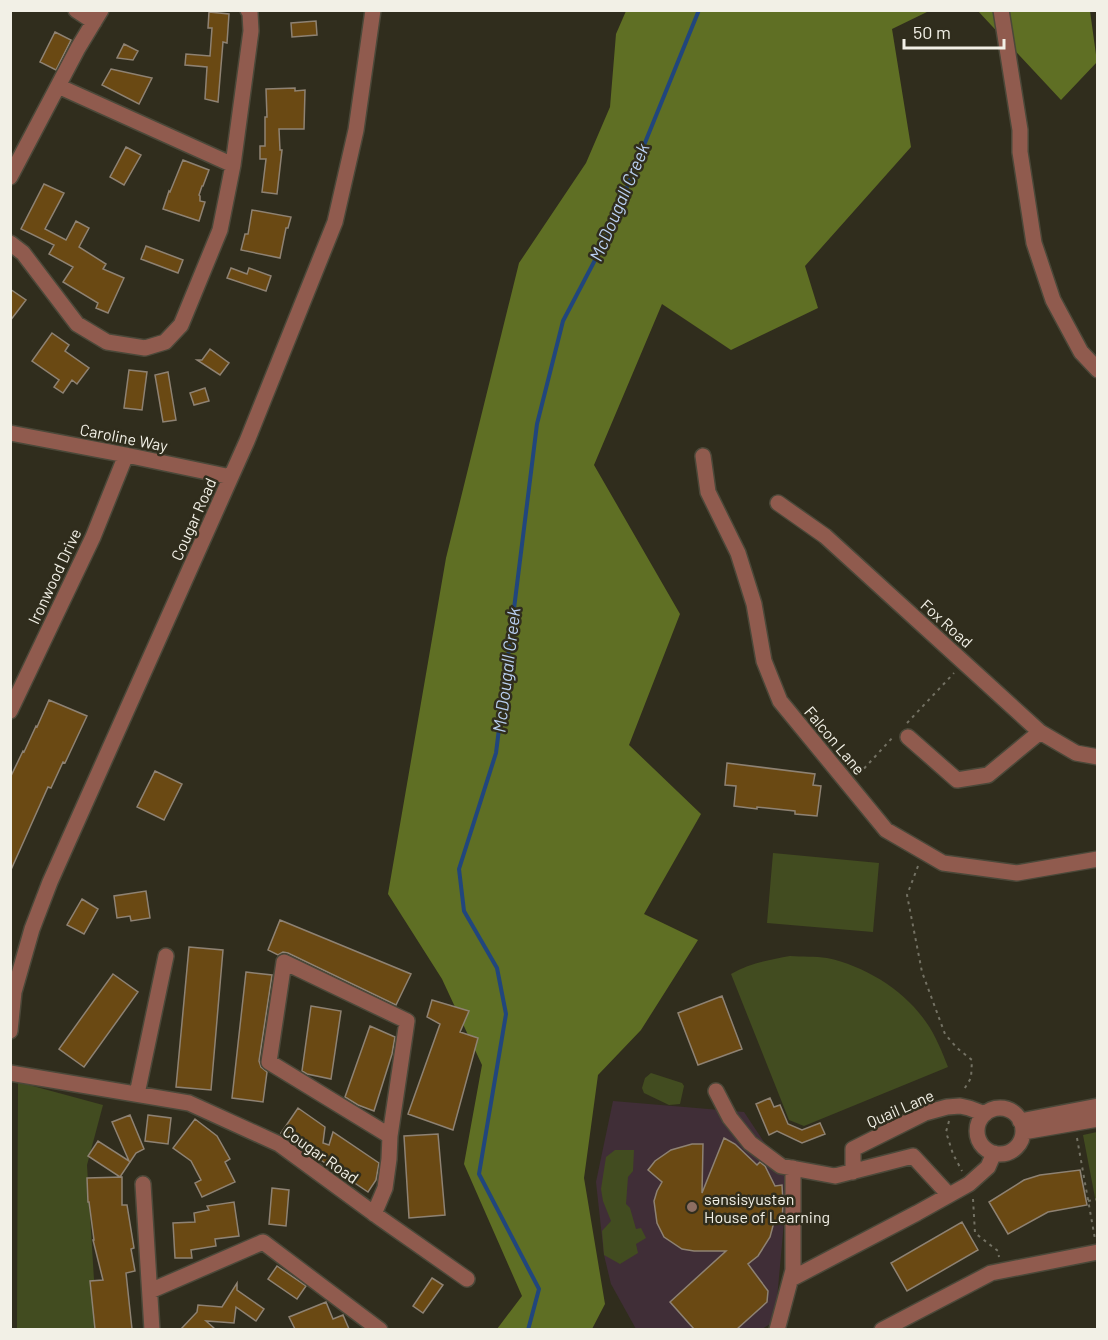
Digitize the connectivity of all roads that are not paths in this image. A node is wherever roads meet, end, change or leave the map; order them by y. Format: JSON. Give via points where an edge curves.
{"nodes":[{"id":1,"x":76,"y":10,"type":"edge"},
{"id":2,"x":248,"y":10,"type":"edge"},
{"id":3,"x":374,"y":10,"type":"edge"},
{"id":4,"x":1000,"y":10,"type":"edge"},
{"id":5,"x":98,"y":16,"type":"edge"},
{"id":6,"x":58,"y":86,"type":"junction"},
{"id":7,"x":15,"y":157,"type":"edge"},
{"id":8,"x":232,"y":165,"type":"junction"},
{"id":9,"x":10,"y":177,"type":"edge"},
{"id":10,"x":10,"y":243,"type":"edge"},
{"id":11,"x":1098,"y":370,"type":"edge"},
{"id":12,"x":10,"y":433,"type":"edge"},
{"id":13,"x":126,"y":454,"type":"junction"},
{"id":14,"x":703,"y":456,"type":"dead end"},
{"id":15,"x":231,"y":477,"type":"junction"},
{"id":16,"x":778,"y":503,"type":"dead end"},
{"id":17,"x":10,"y":711,"type":"edge"},
{"id":18,"x":1040,"y":732,"type":"junction"},
{"id":19,"x":908,"y":737,"type":"dead end"},
{"id":20,"x":1098,"y":757,"type":"edge"},
{"id":21,"x":1098,"y":860,"type":"edge"},
{"id":22,"x":166,"y":956,"type":"dead end"},
{"id":23,"x":10,"y":1031,"type":"edge"},
{"id":24,"x":10,"y":1073,"type":"edge"},
{"id":25,"x":716,"y":1090,"type":"dead end"},
{"id":26,"x":137,"y":1095,"type":"junction"},
{"id":27,"x":1098,"y":1106,"type":"edge"},
{"id":28,"x":985,"y":1114,"type":"junction"},
{"id":29,"x":1098,"y":1119,"type":"edge"},
{"id":30,"x":1021,"y":1127,"type":"junction"},
{"id":31,"x":390,"y":1136,"type":"junction"},
{"id":32,"x":994,"y":1153,"type":"junction"},
{"id":33,"x":793,"y":1168,"type":"junction"},
{"id":34,"x":853,"y":1172,"type":"junction"},
{"id":35,"x":143,"y":1184,"type":"dead end"},
{"id":36,"x":949,"y":1195,"type":"junction"},
{"id":37,"x":374,"y":1214,"type":"junction"},
{"id":38,"x":1097,"y":1249,"type":"edge"},
{"id":39,"x":467,"y":1279,"type":"dead end"},
{"id":40,"x":790,"y":1279,"type":"junction"},
{"id":41,"x":150,"y":1291,"type":"junction"},
{"id":42,"x":153,"y":1329,"type":"edge"},
{"id":43,"x":380,"y":1329,"type":"edge"},
{"id":44,"x":777,"y":1329,"type":"edge"},
{"id":45,"x":882,"y":1329,"type":"edge"}],
"edges":[{"from":1,"to":5,"type":"street"},
{"from":2,"to":8,"type":"street","via":[[251,31]]},
{"from":3,"to":15,"type":"street","name":"Cougar Road","via":[[356,130],[335,222]]},
{"from":4,"to":11,"type":"street","via":[[1034,243],[1053,300],[1081,352]]},
{"from":5,"to":6,"type":"street"},
{"from":6,"to":7,"type":"street"},
{"from":6,"to":8,"type":"street"},
{"from":7,"to":9,"type":"street"},
{"from":8,"to":10,"type":"street","via":[[220,230],[181,325],[165,342],[145,348],[107,342],[77,324],[23,253]]},
{"from":12,"to":13,"type":"street","name":"Caroline Way"},
{"from":13,"to":15,"type":"street","name":"Caroline Way"},
{"from":13,"to":17,"type":"street","name":"Ironwood Drive","via":[[93,537]]},
{"from":14,"to":21,"type":"street","name":"Falcon Lane","via":[[708,492],[738,553],[754,604],[764,662],[780,701],[886,831],[943,863],[1017,873]]},
{"from":15,"to":23,"type":"street","name":"Cougar Road","via":[[50,882],[14,992]]},
{"from":16,"to":18,"type":"street","name":"Fox Road","via":[[825,536]]},
{"from":18,"to":19,"type":"street","via":[[988,775],[957,780]]},
{"from":18,"to":20,"type":"street","name":"Fox Road","via":[[1076,753]]},
{"from":22,"to":26,"type":"street"},
{"from":24,"to":26,"type":"street","name":"Cougar Road"},
{"from":25,"to":33,"type":"street","via":[[730,1118],[750,1143],[781,1166]]},
{"from":26,"to":37,"type":"street","name":"Cougar Road","via":[[189,1103],[279,1144]]},
{"from":27,"to":30,"type":"street"},
{"from":28,"to":30,"type":"street","via":[[1004,1109],[1016,1115]]},
{"from":28,"to":32,"type":"street","via":[[978,1126],[979,1140]]},
{"from":28,"to":34,"type":"street","name":"Quail Lane","via":[[960,1106],[925,1113],[853,1149]]},
{"from":29,"to":30,"type":"street"},
{"from":30,"to":32,"type":"street","via":[[1018,1145],[1013,1150]]},
{"from":31,"to":31,"type":"street","via":[[407,1021],[284,962],[269,1062]]},
{"from":31,"to":37,"type":"street","via":[[385,1188]]},
{"from":32,"to":36,"type":"street","via":[[988,1167]]},
{"from":33,"to":34,"type":"street","via":[[835,1176]]},
{"from":33,"to":40,"type":"street"},
{"from":34,"to":36,"type":"street","via":[[913,1156]]},
{"from":35,"to":41,"type":"street"},
{"from":36,"to":40,"type":"street"},
{"from":37,"to":39,"type":"street","name":"Cougar Road"},
{"from":38,"to":45,"type":"street","via":[[991,1273]]},
{"from":40,"to":44,"type":"street"},
{"from":41,"to":42,"type":"street"},
{"from":41,"to":43,"type":"street","via":[[263,1242]]}]}
